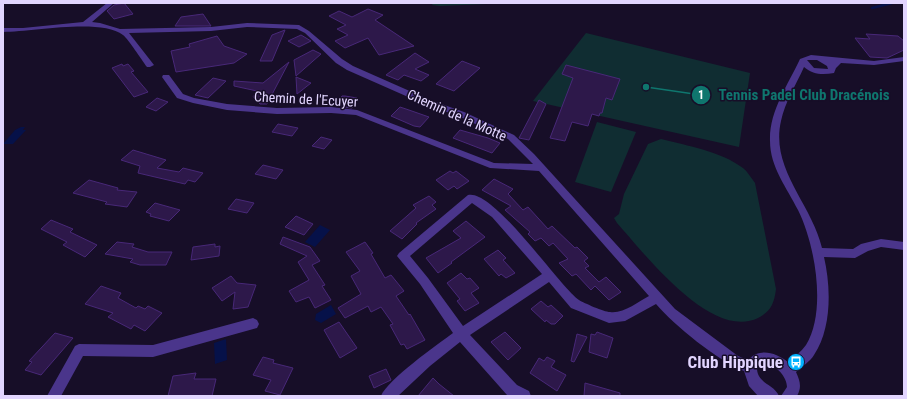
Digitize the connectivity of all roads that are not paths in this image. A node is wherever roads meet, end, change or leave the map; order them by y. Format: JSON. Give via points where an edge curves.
{"nodes":[{"id":1,"x":111,"y":3,"type":"edge"},
{"id":2,"x":85,"y":24,"type":"junction"},
{"id":3,"x":3,"y":30,"type":"edge"},
{"id":4,"x":119,"y":31,"type":"junction"},
{"id":5,"x":819,"y":58,"type":"junction"},
{"id":6,"x":904,"y":58,"type":"edge"},
{"id":7,"x":803,"y":61,"type":"junction"},
{"id":8,"x":845,"y":61,"type":"junction"},
{"id":9,"x":150,"y":65,"type":"dead end"},
{"id":10,"x":832,"y":66,"type":"junction"},
{"id":11,"x":817,"y":71,"type":"junction"},
{"id":12,"x":798,"y":76,"type":"junction"},
{"id":13,"x":166,"y":77,"type":"dead end"},
{"id":14,"x":541,"y":168,"type":"junction"},
{"id":15,"x":904,"y":246,"type":"edge"},
{"id":16,"x":819,"y":252,"type":"junction"},
{"id":17,"x":550,"y":275,"type":"junction"},
{"id":18,"x":656,"y":298,"type":"junction"},
{"id":19,"x":253,"y":324,"type":"dead end"},
{"id":20,"x":461,"y":334,"type":"junction"},
{"id":21,"x":750,"y":367,"type":"junction"},
{"id":22,"x":788,"y":371,"type":"junction"},
{"id":23,"x":765,"y":395,"type":"edge"},
{"id":24,"x":54,"y":396,"type":"edge"},
{"id":25,"x":388,"y":396,"type":"edge"},
{"id":26,"x":524,"y":396,"type":"edge"},
{"id":27,"x":790,"y":396,"type":"edge"}],
"edges":[{"from":1,"to":2,"type":"street"},
{"from":2,"to":3,"type":"street"},
{"from":2,"to":4,"type":"street","via":[[98,24]]},
{"from":4,"to":9,"type":"street","via":[[125,33]]},
{"from":4,"to":14,"type":"street","name":"Chemin de la Motte","via":[[186,30],[247,25],[299,27],[350,68],[461,114],[511,138]]},
{"from":5,"to":7,"type":"street","via":[[806,58]]},
{"from":5,"to":8,"type":"street"},
{"from":5,"to":10,"type":"street"},
{"from":6,"to":8,"type":"street","via":[[872,63]]},
{"from":7,"to":11,"type":"street","via":[[806,66]]},
{"from":7,"to":12,"type":"street"},
{"from":8,"to":10,"type":"street"},
{"from":10,"to":11,"type":"street","via":[[828,72]]},
{"from":11,"to":12,"type":"street"},
{"from":12,"to":16,"type":"street","via":[[788,90],[776,122],[774,140],[781,171],[810,224]]},
{"from":13,"to":14,"type":"street","name":"Chemin de l'Ecuyer","via":[[180,96],[193,100],[227,107],[277,111],[332,110],[357,113],[493,166]]},
{"from":14,"to":18,"type":"street","name":"Chemin de la Motte"},
{"from":15,"to":16,"type":"street","via":[[881,243],[865,247],[855,254]]},
{"from":16,"to":22,"type":"street","via":[[822,298],[819,326],[810,349]]},
{"from":17,"to":18,"type":"street","via":[[575,304],[609,318],[621,318]]},
{"from":17,"to":20,"type":"street"},
{"from":17,"to":20,"type":"street","via":[[496,214],[472,198],[403,256]]},
{"from":18,"to":21,"type":"street","name":"Chemin de la Motte","via":[[671,313],[733,360]]},
{"from":19,"to":24,"type":"street","via":[[153,351],[79,350]]},
{"from":20,"to":25,"type":"street","via":[[408,376]]},
{"from":20,"to":26,"type":"street","via":[[512,390]]},
{"from":21,"to":22,"type":"street","via":[[756,359],[769,358]]},
{"from":21,"to":23,"type":"street","via":[[752,380]]},
{"from":22,"to":27,"type":"street","via":[[794,384]]}]}
